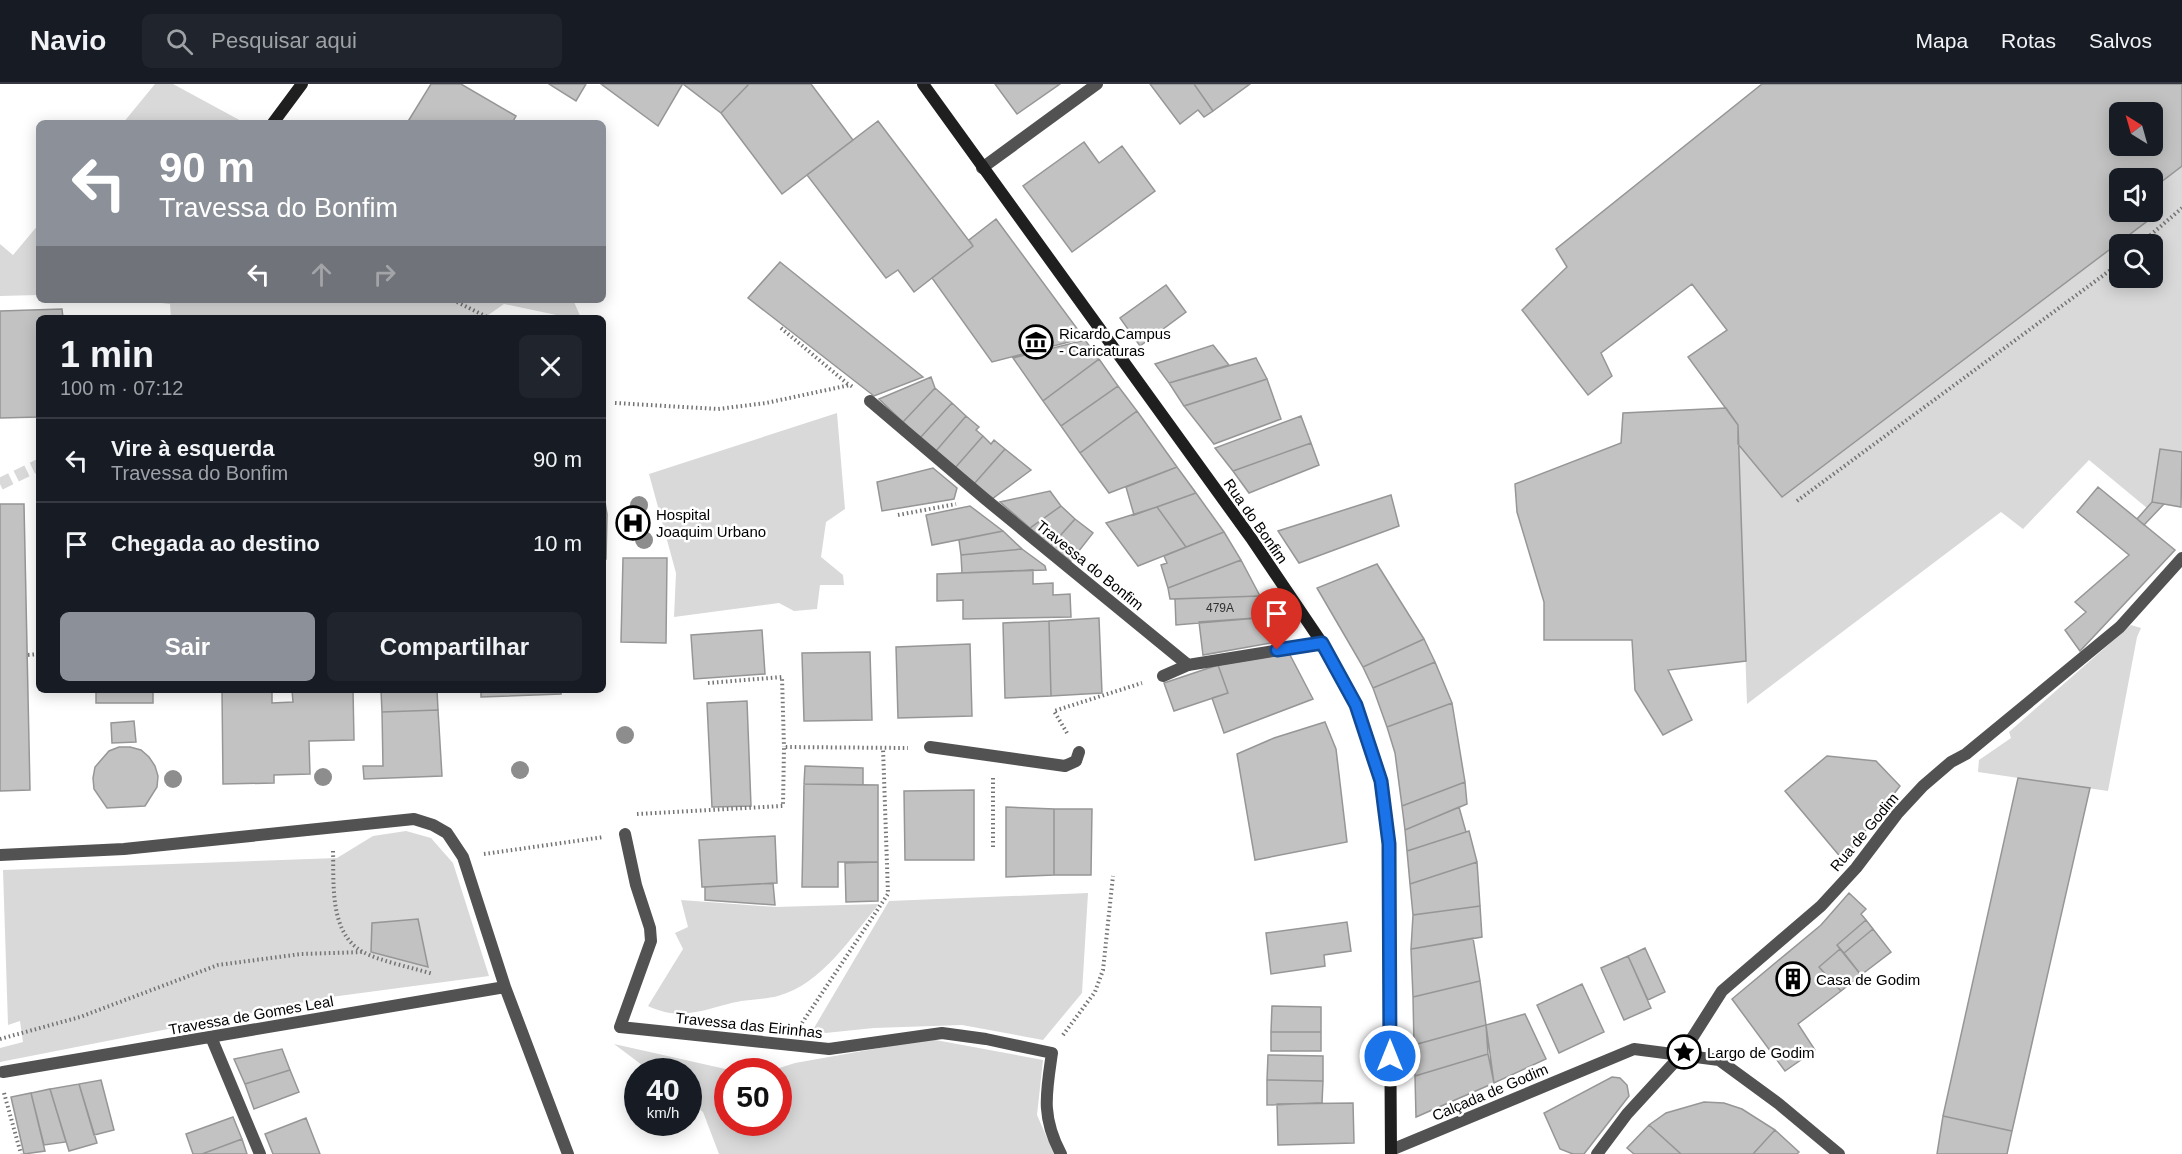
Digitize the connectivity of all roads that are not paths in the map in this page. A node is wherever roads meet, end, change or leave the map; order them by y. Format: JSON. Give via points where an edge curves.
{"nodes":[{"id":1,"x":302,"y":84,"type":"edge"},
{"id":2,"x":923,"y":84,"type":"edge"},
{"id":3,"x":1097,"y":84,"type":"edge"},
{"id":4,"x":275,"y":120,"type":"edge"},
{"id":5,"x":982,"y":168,"type":"junction"},
{"id":6,"x":870,"y":401,"type":"road end"},
{"id":7,"x":2182,"y":558,"type":"edge"},
{"id":8,"x":1322,"y":643,"type":"junction"},
{"id":9,"x":1188,"y":665,"type":"junction"},
{"id":10,"x":1163,"y":676,"type":"road end"},
{"id":11,"x":930,"y":747,"type":"dead end"},
{"id":12,"x":1079,"y":752,"type":"road end"},
{"id":13,"x":625,"y":834,"type":"road end"},
{"id":14,"x":0,"y":855,"type":"edge"},
{"id":15,"x":505,"y":987,"type":"junction"},
{"id":16,"x":211,"y":1037,"type":"junction"},
{"id":17,"x":1682,"y":1054,"type":"junction"},
{"id":18,"x":3,"y":1072,"type":"dead end"},
{"id":19,"x":1391,"y":1152,"type":"edge"},
{"id":20,"x":260,"y":1154,"type":"edge"},
{"id":21,"x":568,"y":1154,"type":"edge"},
{"id":22,"x":1061,"y":1154,"type":"edge"},
{"id":23,"x":1597,"y":1154,"type":"edge"},
{"id":24,"x":1839,"y":1154,"type":"edge"}],
"edges":[{"from":1,"to":4,"type":"main road"},
{"from":2,"to":5,"type":"main road","name":"Rua do Bonfim"},
{"from":3,"to":5,"type":"street"},
{"from":5,"to":8,"type":"main road","name":"Rua do Bonfim","via":[[1251,538]]},
{"from":6,"to":9,"type":"street","name":"Travessa do Bonfim"},
{"from":7,"to":17,"type":"street","name":"Rua de Godim","via":[[2120,627],[1923,786],[1821,906],[1722,991]]},
{"from":8,"to":9,"type":"street"},
{"from":8,"to":19,"type":"main road","name":"Rua do Bonfim","via":[[1356,705],[1381,781],[1389,844]]},
{"from":9,"to":10,"type":"street"},
{"from":11,"to":12,"type":"street","via":[[1065,766],[1076,761]]},
{"from":13,"to":22,"type":"street","name":"Travessa das Eirinhas","via":[[651,941],[620,1027],[829,1048],[942,1033],[1052,1053],[1045,1109]]},
{"from":14,"to":15,"type":"street","via":[[124,849],[414,819],[447,833],[463,857]]},
{"from":15,"to":16,"type":"street","name":"Travessa de Gomes Leal"},
{"from":15,"to":21,"type":"street"},
{"from":16,"to":18,"type":"street","name":"Travessa de Gomes Leal"},
{"from":16,"to":20,"type":"street"},
{"from":17,"to":19,"type":"street","name":"Calçada de Godim","via":[[1634,1049]]},
{"from":17,"to":23,"type":"street","name":"Rua de Godim","via":[[1627,1114]]},
{"from":17,"to":24,"type":"street","via":[[1719,1060]]}]}
